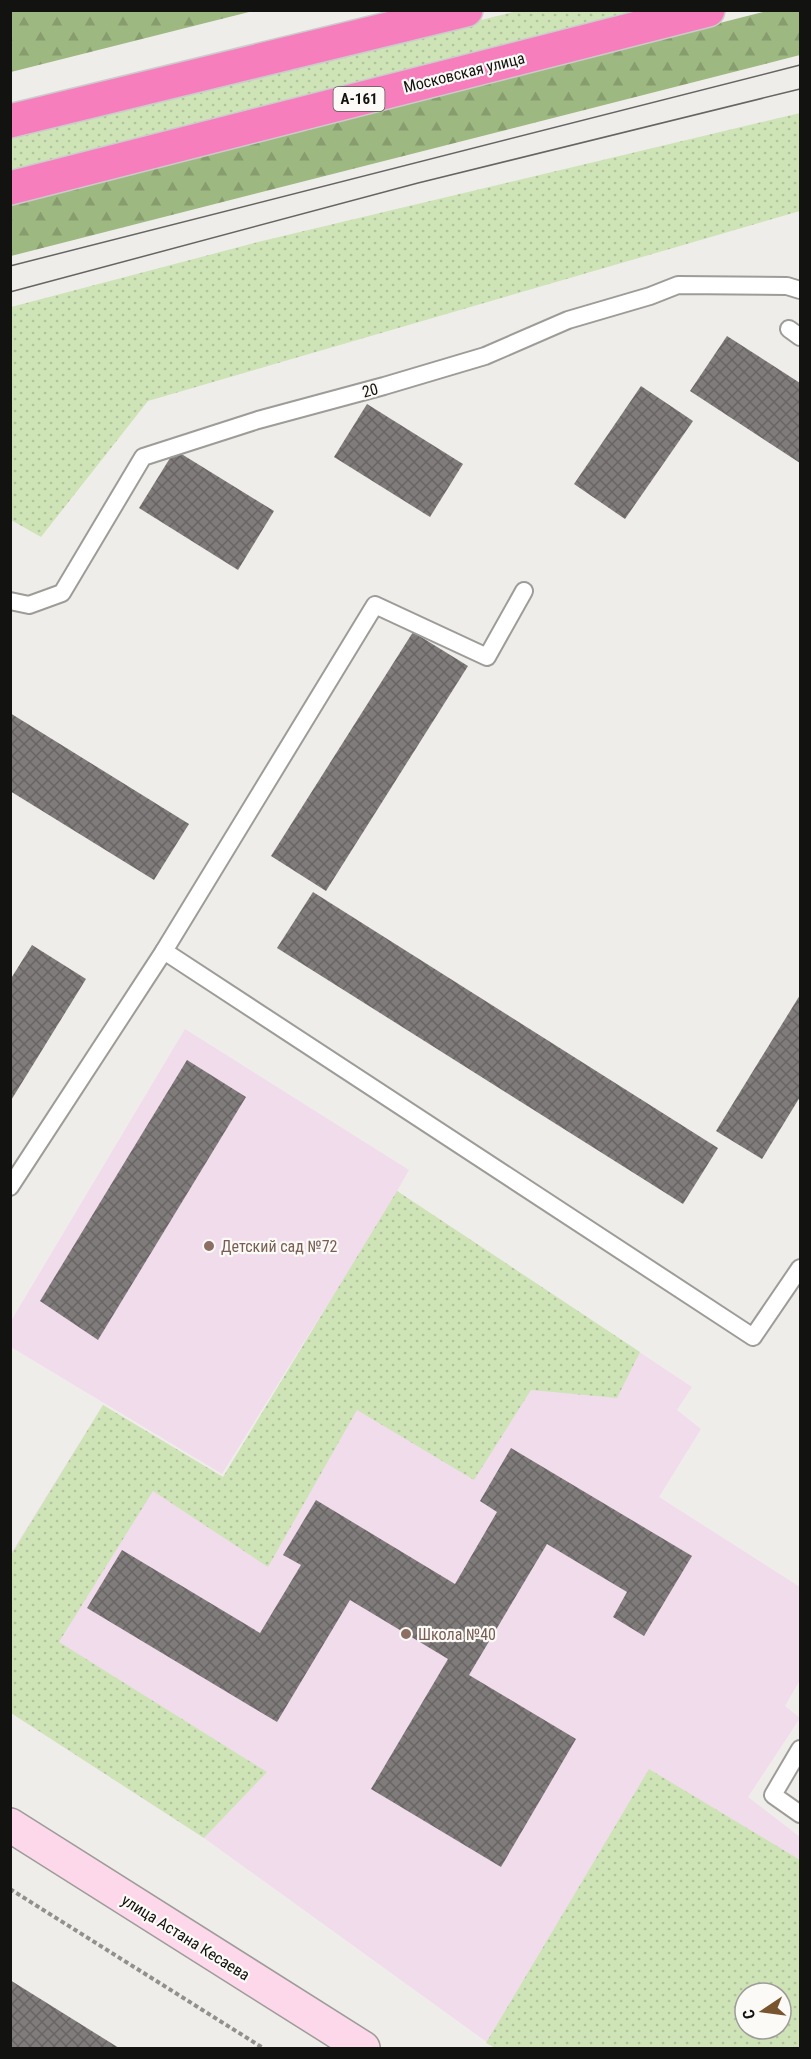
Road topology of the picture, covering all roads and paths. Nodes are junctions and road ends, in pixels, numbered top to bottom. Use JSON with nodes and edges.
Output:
{"nodes":[{"id":1,"x":466,"y":10,"type":"edge"},
{"id":2,"x":708,"y":10,"type":"edge"},
{"id":3,"x":10,"y":121,"type":"edge"},
{"id":4,"x":10,"y":188,"type":"edge"},
{"id":5,"x":801,"y":290,"type":"edge"},
{"id":6,"x":524,"y":591,"type":"dead end"},
{"id":7,"x":10,"y":601,"type":"edge"},
{"id":8,"x":164,"y":951,"type":"junction"},
{"id":9,"x":10,"y":1187,"type":"edge"},
{"id":10,"x":801,"y":1268,"type":"edge"},
{"id":11,"x":801,"y":1749,"type":"edge"},
{"id":12,"x":801,"y":1814,"type":"edge"},
{"id":13,"x":10,"y":1825,"type":"edge"},
{"id":14,"x":10,"y":1889,"type":"edge"},
{"id":15,"x":263,"y":2049,"type":"edge"},
{"id":16,"x":363,"y":2049,"type":"edge"}],
"edges":[{"from":1,"to":3,"type":"highway"},
{"from":2,"to":4,"type":"highway","name":"Московская улица","number":"А-161"},
{"from":5,"to":7,"type":"lane","name":"20"},
{"from":6,"to":8,"type":"lane"},
{"from":8,"to":9,"type":"lane"},
{"from":8,"to":10,"type":"lane"},
{"from":11,"to":12,"type":"lane"},
{"from":13,"to":16,"type":"street","name":"улица Астана Кесаева"},
{"from":14,"to":15,"type":"path"}]}
